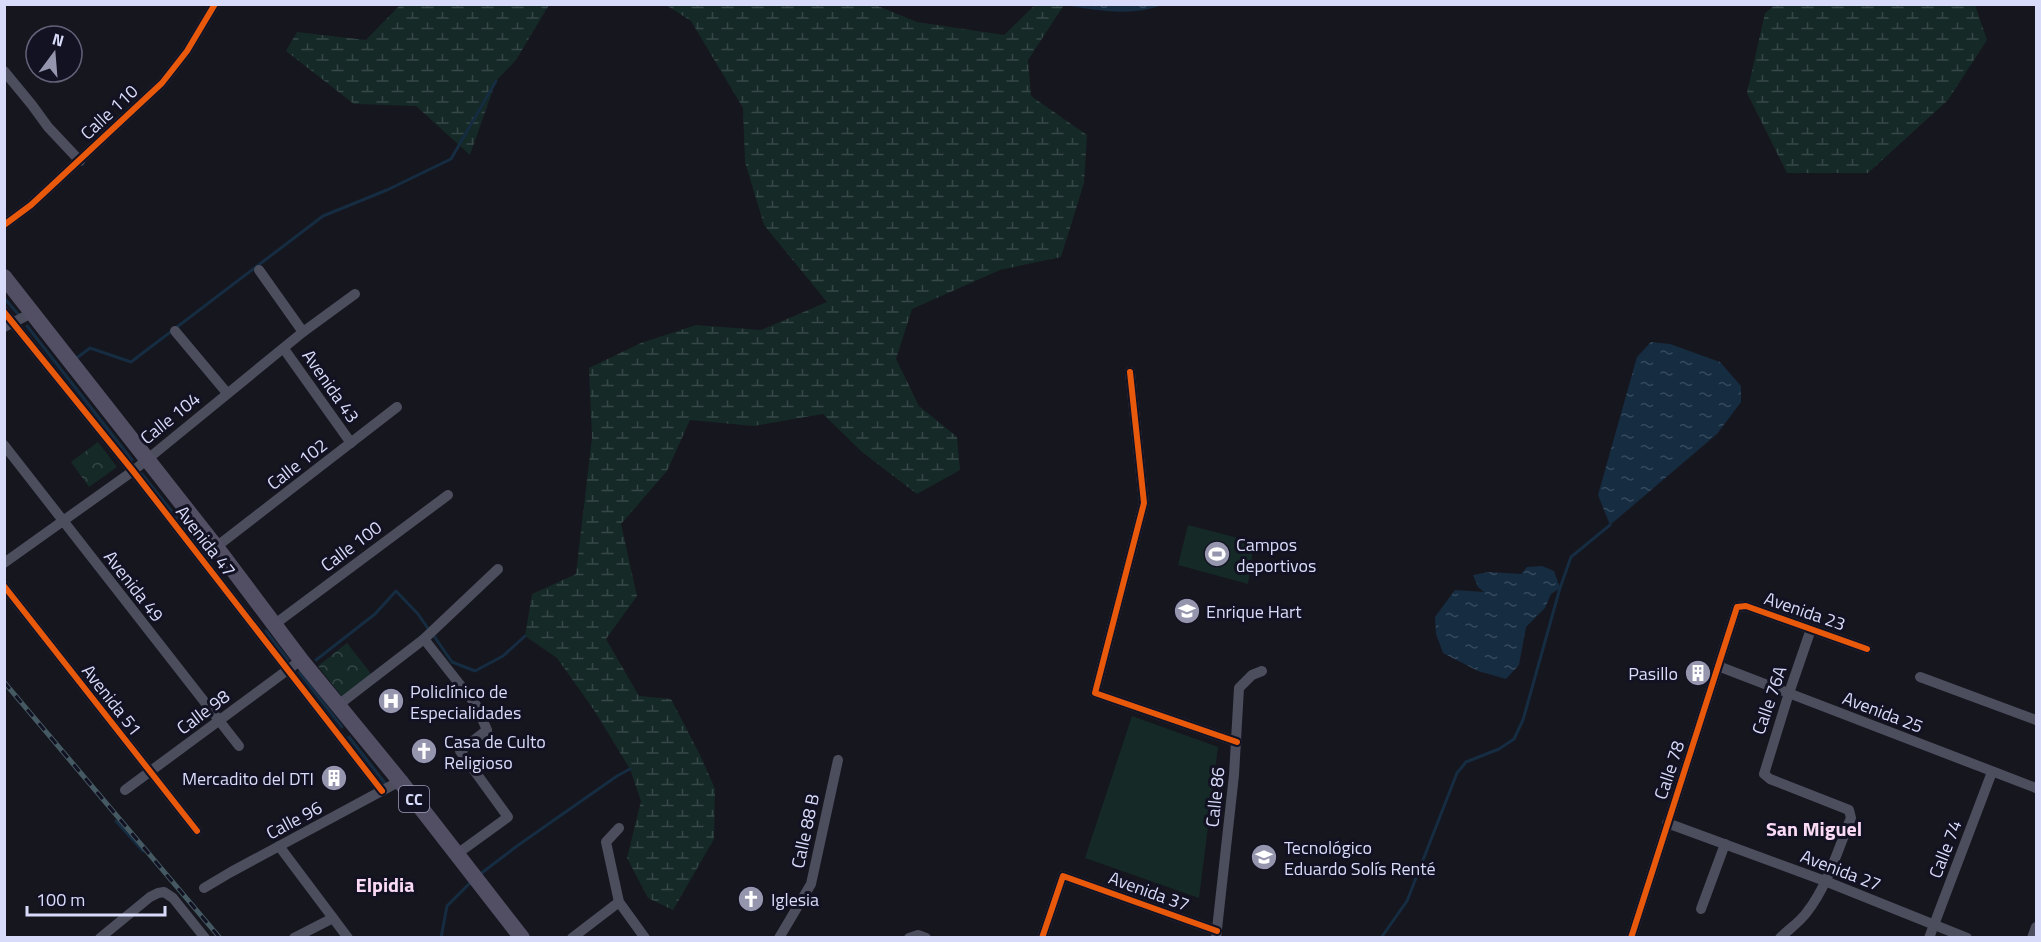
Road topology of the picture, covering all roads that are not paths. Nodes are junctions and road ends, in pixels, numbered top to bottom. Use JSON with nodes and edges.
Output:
{"nodes":[{"id":1,"x":215,"y":4,"type":"edge"},
{"id":2,"x":4,"y":71,"type":"edge"},
{"id":3,"x":80,"y":161,"type":"junction"},
{"id":4,"x":4,"y":225,"type":"edge"},
{"id":5,"x":259,"y":270,"type":"dead end"},
{"id":6,"x":4,"y":277,"type":"edge"},
{"id":7,"x":354,"y":294,"type":"dead end"},
{"id":8,"x":4,"y":312,"type":"edge"},
{"id":9,"x":32,"y":313,"type":"junction"},
{"id":10,"x":9,"y":325,"type":"edge"},
{"id":11,"x":175,"y":331,"type":"dead end"},
{"id":12,"x":303,"y":332,"type":"junction"},
{"id":13,"x":284,"y":348,"type":"junction"},
{"id":14,"x":1130,"y":372,"type":"dead end"},
{"id":15,"x":226,"y":393,"type":"junction"},
{"id":16,"x":397,"y":407,"type":"dead end"},
{"id":17,"x":351,"y":443,"type":"junction"},
{"id":18,"x":4,"y":445,"type":"edge"},
{"id":19,"x":146,"y":459,"type":"junction"},
{"id":20,"x":133,"y":471,"type":"junction"},
{"id":21,"x":448,"y":495,"type":"dead end"},
{"id":22,"x":62,"y":522,"type":"junction"},
{"id":23,"x":216,"y":547,"type":"junction"},
{"id":24,"x":4,"y":563,"type":"edge"},
{"id":25,"x":498,"y":569,"type":"dead end"},
{"id":26,"x":244,"y":585,"type":"junction"},
{"id":27,"x":4,"y":586,"type":"edge"},
{"id":28,"x":230,"y":596,"type":"junction"},
{"id":29,"x":1735,"y":611,"type":"joint"},
{"id":30,"x":275,"y":624,"type":"junction"},
{"id":31,"x":1811,"y":629,"type":"junction"},
{"id":32,"x":424,"y":639,"type":"junction"},
{"id":33,"x":1867,"y":649,"type":"dead end"},
{"id":34,"x":294,"y":665,"type":"junction"},
{"id":35,"x":1718,"y":666,"type":"junction"},
{"id":36,"x":1262,"y":671,"type":"dead end"},
{"id":37,"x":1920,"y":677,"type":"dead end"},
{"id":38,"x":1789,"y":693,"type":"junction"},
{"id":39,"x":337,"y":706,"type":"junction"},
{"id":40,"x":219,"y":720,"type":"junction"},
{"id":41,"x":2037,"y":720,"type":"edge"},
{"id":42,"x":1237,"y":742,"type":"junction"},
{"id":43,"x":239,"y":747,"type":"dead end"},
{"id":44,"x":838,"y":760,"type":"dead end"},
{"id":45,"x":150,"y":772,"type":"junction"},
{"id":46,"x":1992,"y":772,"type":"junction"},
{"id":47,"x":400,"y":781,"type":"junction"},
{"id":48,"x":2037,"y":788,"type":"edge"},
{"id":49,"x":125,"y":790,"type":"dead end"},
{"id":50,"x":382,"y":791,"type":"junction"},
{"id":51,"x":1667,"y":823,"type":"junction"},
{"id":52,"x":619,"y":828,"type":"dead end"},
{"id":53,"x":197,"y":831,"type":"dead end"},
{"id":54,"x":1725,"y":844,"type":"junction"},
{"id":55,"x":279,"y":846,"type":"junction"},
{"id":56,"x":457,"y":854,"type":"junction"},
{"id":57,"x":1825,"y":881,"type":"junction"},
{"id":58,"x":204,"y":888,"type":"dead end"},
{"id":59,"x":619,"y":902,"type":"junction"},
{"id":60,"x":1701,"y":909,"type":"dead end"},
{"id":61,"x":333,"y":918,"type":"junction"},
{"id":62,"x":1934,"y":924,"type":"junction"},
{"id":63,"x":2037,"y":927,"type":"edge"},
{"id":64,"x":1216,"y":934,"type":"edge"},
{"id":65,"x":100,"y":938,"type":"edge"},
{"id":66,"x":205,"y":938,"type":"edge"},
{"id":67,"x":294,"y":938,"type":"edge"},
{"id":68,"x":348,"y":938,"type":"edge"},
{"id":69,"x":522,"y":938,"type":"edge"},
{"id":70,"x":572,"y":938,"type":"edge"},
{"id":71,"x":645,"y":938,"type":"edge"},
{"id":72,"x":779,"y":938,"type":"edge"},
{"id":73,"x":909,"y":938,"type":"edge"},
{"id":74,"x":926,"y":938,"type":"edge"},
{"id":75,"x":1042,"y":938,"type":"edge"},
{"id":76,"x":1631,"y":938,"type":"edge"},
{"id":77,"x":1780,"y":938,"type":"edge"},
{"id":78,"x":1929,"y":938,"type":"edge"},
{"id":79,"x":1967,"y":938,"type":"edge"},
{"id":80,"x":2032,"y":938,"type":"edge"}],
"edges":[{"from":1,"to":3,"type":"street","name":"Calle 110"},
{"from":2,"to":3,"type":"street"},
{"from":3,"to":4,"type":"street","name":"Calle 110"},
{"from":5,"to":12,"type":"street","name":"Avenida 43"},
{"from":6,"to":9,"type":"main road","name":"Avenida 47","number":"CC"},
{"from":7,"to":12,"type":"street","name":"Calle 104"},
{"from":8,"to":10,"type":"street","name":"Avenida 47"},
{"from":9,"to":10,"type":"street"},
{"from":9,"to":19,"type":"main road","name":"Avenida 47","number":"CC"},
{"from":10,"to":20,"type":"street","name":"Avenida 47"},
{"from":11,"to":15,"type":"street"},
{"from":12,"to":13,"type":"street","name":"Calle 104"},
{"from":13,"to":15,"type":"street","name":"Calle 104"},
{"from":13,"to":17,"type":"street","name":"Avenida 43"},
{"from":14,"to":42,"type":"street"},
{"from":15,"to":19,"type":"street","name":"Calle 104"},
{"from":16,"to":17,"type":"street","name":"Calle 102"},
{"from":17,"to":23,"type":"street","name":"Calle 102"},
{"from":18,"to":22,"type":"street","name":"Avenida 49"},
{"from":19,"to":20,"type":"street","name":"Calle 104"},
{"from":19,"to":23,"type":"main road","name":"Avenida 47","number":"CC"},
{"from":20,"to":22,"type":"street","name":"Calle 104"},
{"from":20,"to":28,"type":"street","name":"Avenida 47"},
{"from":21,"to":30,"type":"street","name":"Calle 100"},
{"from":22,"to":24,"type":"street","name":"Calle 104"},
{"from":22,"to":40,"type":"street","name":"Avenida 49"},
{"from":23,"to":26,"type":"main road","name":"Avenida 47","number":"CC"},
{"from":25,"to":32,"type":"street"},
{"from":26,"to":28,"type":"street"},
{"from":26,"to":30,"type":"main road","name":"Avenida 47","number":"CC"},
{"from":27,"to":45,"type":"street","name":"Avenida 51"},
{"from":28,"to":34,"type":"street","name":"Avenida 47"},
{"from":29,"to":31,"type":"street","name":"Avenida 23"},
{"from":29,"to":35,"type":"street","name":"Calle 78"},
{"from":30,"to":34,"type":"main road","name":"Avenida 47","number":"CC"},
{"from":31,"to":33,"type":"street","name":"Avenida 23"},
{"from":31,"to":38,"type":"street","name":"Calle 76A"},
{"from":32,"to":39,"type":"street"},
{"from":32,"to":56,"type":"street"},
{"from":34,"to":39,"type":"main road","name":"Avenida 47","number":"CC"},
{"from":34,"to":40,"type":"street","name":"Calle 98"},
{"from":34,"to":50,"type":"street","name":"Avenida 47"},
{"from":35,"to":38,"type":"street","name":"Avenida 25"},
{"from":35,"to":51,"type":"street","name":"Calle 78"},
{"from":36,"to":42,"type":"street","name":"Calle 86"},
{"from":37,"to":41,"type":"street"},
{"from":38,"to":46,"type":"street","name":"Avenida 25"},
{"from":38,"to":57,"type":"street","name":"Calle 76A"},
{"from":39,"to":47,"type":"main road","name":"Avenida 47","number":"CC"},
{"from":40,"to":43,"type":"street","name":"Avenida 49"},
{"from":40,"to":45,"type":"street","name":"Calle 98"},
{"from":42,"to":64,"type":"street","name":"Calle 86"},
{"from":44,"to":72,"type":"street","name":"Calle 88 B"},
{"from":45,"to":49,"type":"street","name":"Calle 98"},
{"from":45,"to":53,"type":"street","name":"Avenida 51"},
{"from":46,"to":48,"type":"street","name":"Avenida 25"},
{"from":46,"to":62,"type":"street","name":"Calle 74"},
{"from":47,"to":50,"type":"street","name":"Calle 96"},
{"from":47,"to":56,"type":"main road","name":"Avenida 47","number":"CC"},
{"from":50,"to":55,"type":"street","name":"Calle 96"},
{"from":51,"to":54,"type":"street","name":"Avenida 27"},
{"from":51,"to":76,"type":"street","name":"Calle 78"},
{"from":52,"to":59,"type":"street"},
{"from":54,"to":57,"type":"street","name":"Avenida 27"},
{"from":54,"to":60,"type":"street"},
{"from":55,"to":58,"type":"street","name":"Calle 96"},
{"from":55,"to":61,"type":"street"},
{"from":56,"to":69,"type":"main road","name":"Avenida 47","number":"CC"},
{"from":57,"to":62,"type":"street","name":"Avenida 27"},
{"from":57,"to":77,"type":"street"},
{"from":59,"to":70,"type":"street"},
{"from":59,"to":71,"type":"street"},
{"from":61,"to":67,"type":"street"},
{"from":61,"to":68,"type":"street"},
{"from":62,"to":78,"type":"street","name":"Calle 74"},
{"from":62,"to":79,"type":"street","name":"Avenida 27"},
{"from":63,"to":80,"type":"street"},
{"from":64,"to":75,"type":"street","name":"Avenida 37"},
{"from":65,"to":66,"type":"street"},
{"from":73,"to":74,"type":"street"}]}
